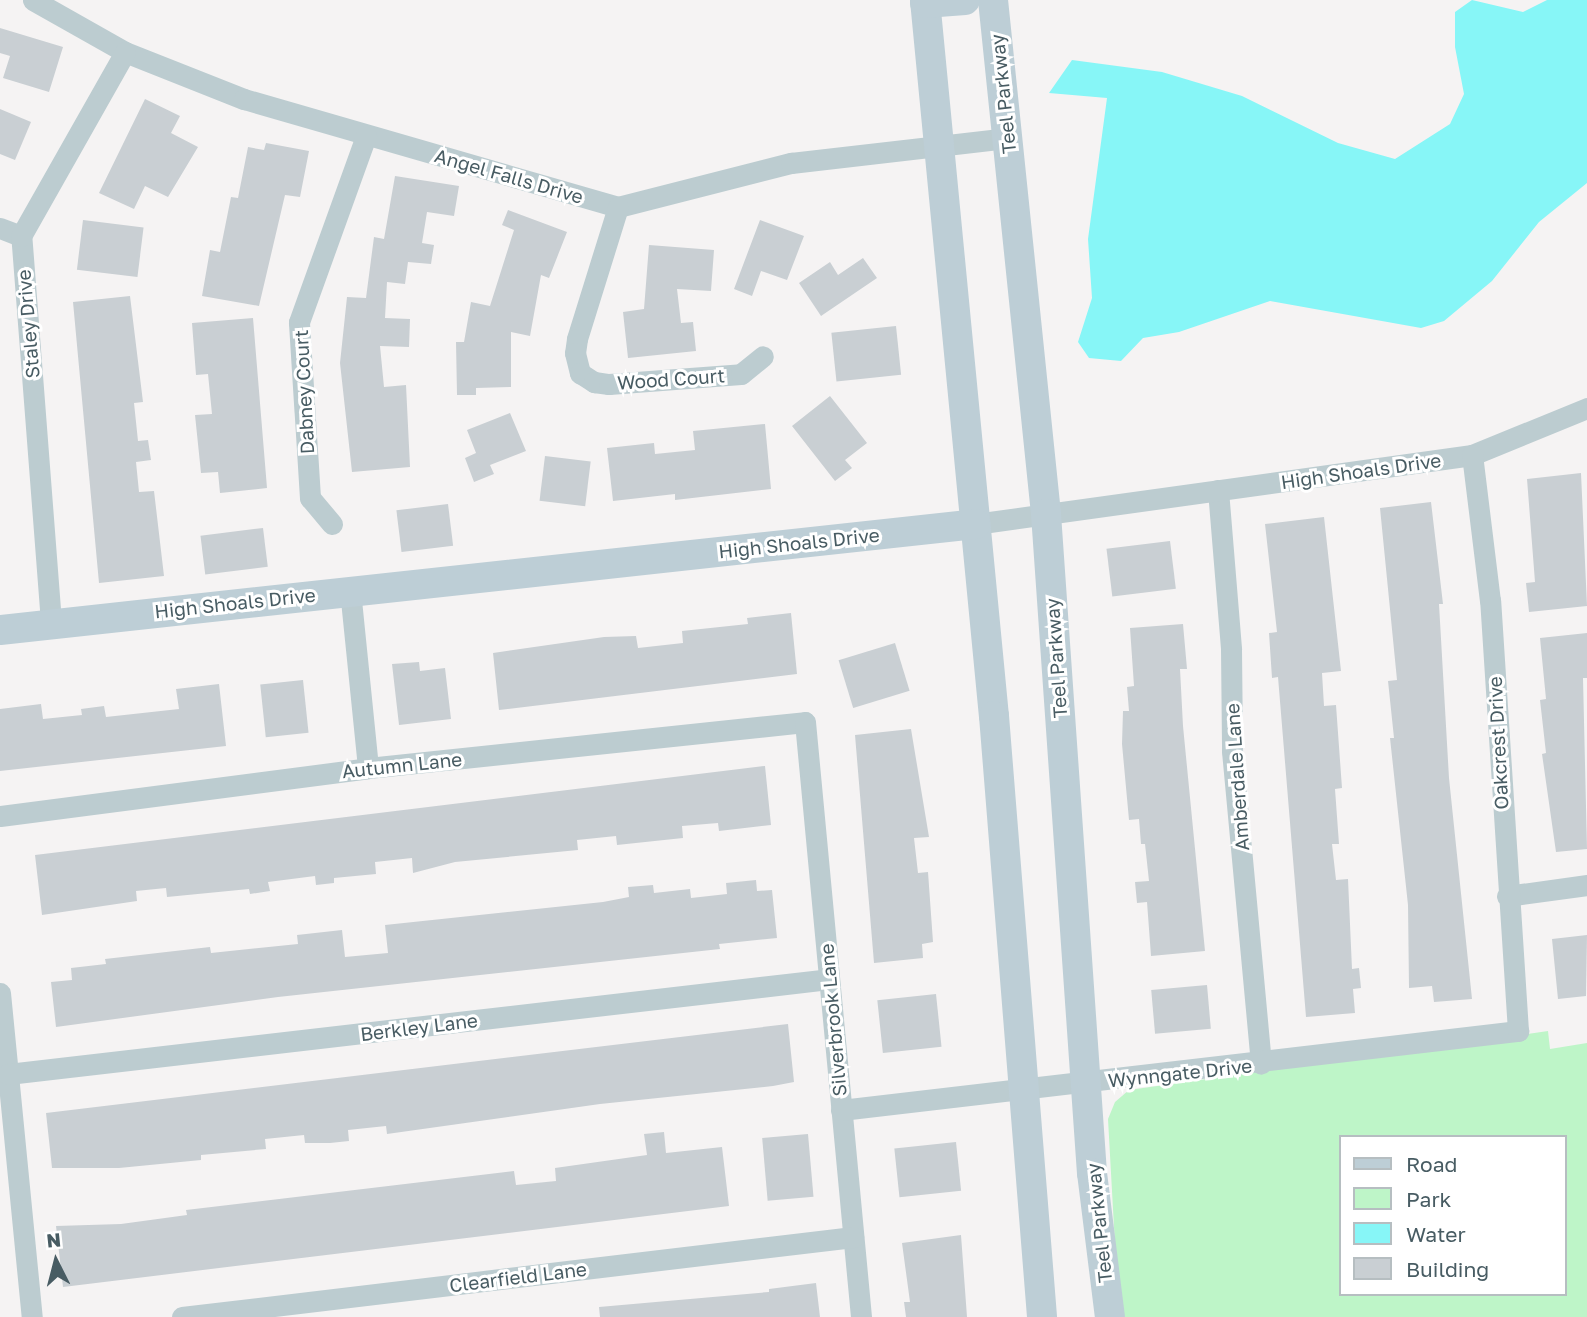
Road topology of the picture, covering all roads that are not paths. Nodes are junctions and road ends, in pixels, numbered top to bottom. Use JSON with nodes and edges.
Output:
{"nodes":[{"id":1,"x":33,"y":0,"type":"edge"},
{"id":2,"x":965,"y":0,"type":"edge"},
{"id":3,"x":993,"y":0,"type":"edge"},
{"id":4,"x":925,"y":2,"type":"edge"},
{"id":5,"x":125,"y":52,"type":"junction"},
{"id":6,"x":366,"y":136,"type":"junction"},
{"id":7,"x":1007,"y":138,"type":"junction"},
{"id":8,"x":939,"y":147,"type":"junction"},
{"id":9,"x":618,"y":207,"type":"junction"},
{"id":10,"x":0,"y":228,"type":"edge"},
{"id":11,"x":21,"y":236,"type":"junction"},
{"id":12,"x":764,"y":356,"type":"dead end"},
{"id":13,"x":1587,"y":408,"type":"edge"},
{"id":14,"x":1472,"y":455,"type":"junction"},
{"id":15,"x":1218,"y":490,"type":"junction"},
{"id":16,"x":1046,"y":514,"type":"junction"},
{"id":17,"x":332,"y":524,"type":"dead end"},
{"id":18,"x":975,"y":524,"type":"junction"},
{"id":19,"x":350,"y":590,"type":"junction"},
{"id":20,"x":51,"y":622,"type":"junction"},
{"id":21,"x":0,"y":630,"type":"edge"},
{"id":22,"x":805,"y":722,"type":"joint"},
{"id":23,"x":368,"y":768,"type":"junction"},
{"id":24,"x":0,"y":816,"type":"edge"},
{"id":25,"x":1587,"y":885,"type":"edge"},
{"id":26,"x":1507,"y":896,"type":"junction"},
{"id":27,"x":829,"y":979,"type":"junction"},
{"id":28,"x":0,"y":993,"type":"edge"},
{"id":29,"x":1518,"y":1031,"type":"joint"},
{"id":30,"x":1261,"y":1063,"type":"junction"},
{"id":31,"x":8,"y":1074,"type":"junction"},
{"id":32,"x":1086,"y":1083,"type":"junction"},
{"id":33,"x":1024,"y":1091,"type":"junction"},
{"id":34,"x":841,"y":1110,"type":"junction"},
{"id":35,"x":853,"y":1237,"type":"junction"},
{"id":36,"x":32,"y":1317,"type":"edge"},
{"id":37,"x":182,"y":1317,"type":"edge"},
{"id":38,"x":861,"y":1317,"type":"edge"},
{"id":39,"x":1041,"y":1317,"type":"edge"},
{"id":40,"x":1110,"y":1317,"type":"edge"}],
"edges":[{"from":1,"to":5,"type":"street","name":"Angel Falls Drive"},
{"from":2,"to":4,"type":"main road"},
{"from":3,"to":7,"type":"main road","name":"Teel Parkway"},
{"from":4,"to":8,"type":"main road"},
{"from":5,"to":6,"type":"street","name":"Angel Falls Drive"},
{"from":5,"to":11,"type":"street"},
{"from":6,"to":9,"type":"street","name":"Angel Falls Drive"},
{"from":6,"to":17,"type":"street","name":"Dabney Court"},
{"from":7,"to":8,"type":"street"},
{"from":7,"to":16,"type":"main road","name":"Teel Parkway"},
{"from":8,"to":9,"type":"street"},
{"from":8,"to":18,"type":"main road"},
{"from":9,"to":12,"type":"street","name":"Wood Court"},
{"from":10,"to":11,"type":"street"},
{"from":11,"to":20,"type":"street","name":"Staley Drive"},
{"from":13,"to":14,"type":"street","name":"High Shoals Drive"},
{"from":14,"to":15,"type":"street","name":"High Shoals Drive"},
{"from":14,"to":26,"type":"street","name":"Oakcrest Drive"},
{"from":15,"to":16,"type":"street","name":"High Shoals Drive"},
{"from":15,"to":30,"type":"street","name":"Amberdale Lane"},
{"from":16,"to":18,"type":"street","name":"High Shoals Drive"},
{"from":16,"to":32,"type":"main road","name":"Teel Parkway"},
{"from":18,"to":19,"type":"main road","name":"High Shoals Drive"},
{"from":18,"to":33,"type":"main road"},
{"from":19,"to":20,"type":"main road","name":"High Shoals Drive"},
{"from":19,"to":23,"type":"street"},
{"from":20,"to":21,"type":"main road","name":"High Shoals Drive"},
{"from":22,"to":23,"type":"street","name":"Autumn Lane"},
{"from":22,"to":27,"type":"street","name":"Silverbrook Lane"},
{"from":23,"to":24,"type":"street","name":"Autumn Lane"},
{"from":25,"to":26,"type":"street"},
{"from":26,"to":29,"type":"street","name":"Oakcrest Drive"},
{"from":27,"to":31,"type":"street","name":"Berkley Lane"},
{"from":27,"to":34,"type":"street","name":"Silverbrook Lane"},
{"from":28,"to":31,"type":"street"},
{"from":29,"to":30,"type":"street","name":"Wynngate Drive"},
{"from":30,"to":32,"type":"street","name":"Wynngate Drive"},
{"from":31,"to":36,"type":"street"},
{"from":32,"to":33,"type":"street","name":"Wynngate Drive"},
{"from":32,"to":40,"type":"main road","name":"Teel Parkway"},
{"from":33,"to":34,"type":"street","name":"Wynngate Drive"},
{"from":33,"to":39,"type":"main road"},
{"from":34,"to":35,"type":"street","name":"Silverbrook Lane"},
{"from":35,"to":37,"type":"street","name":"Clearfield Lane"},
{"from":35,"to":38,"type":"street","name":"Silverbrook Lane"}]}
